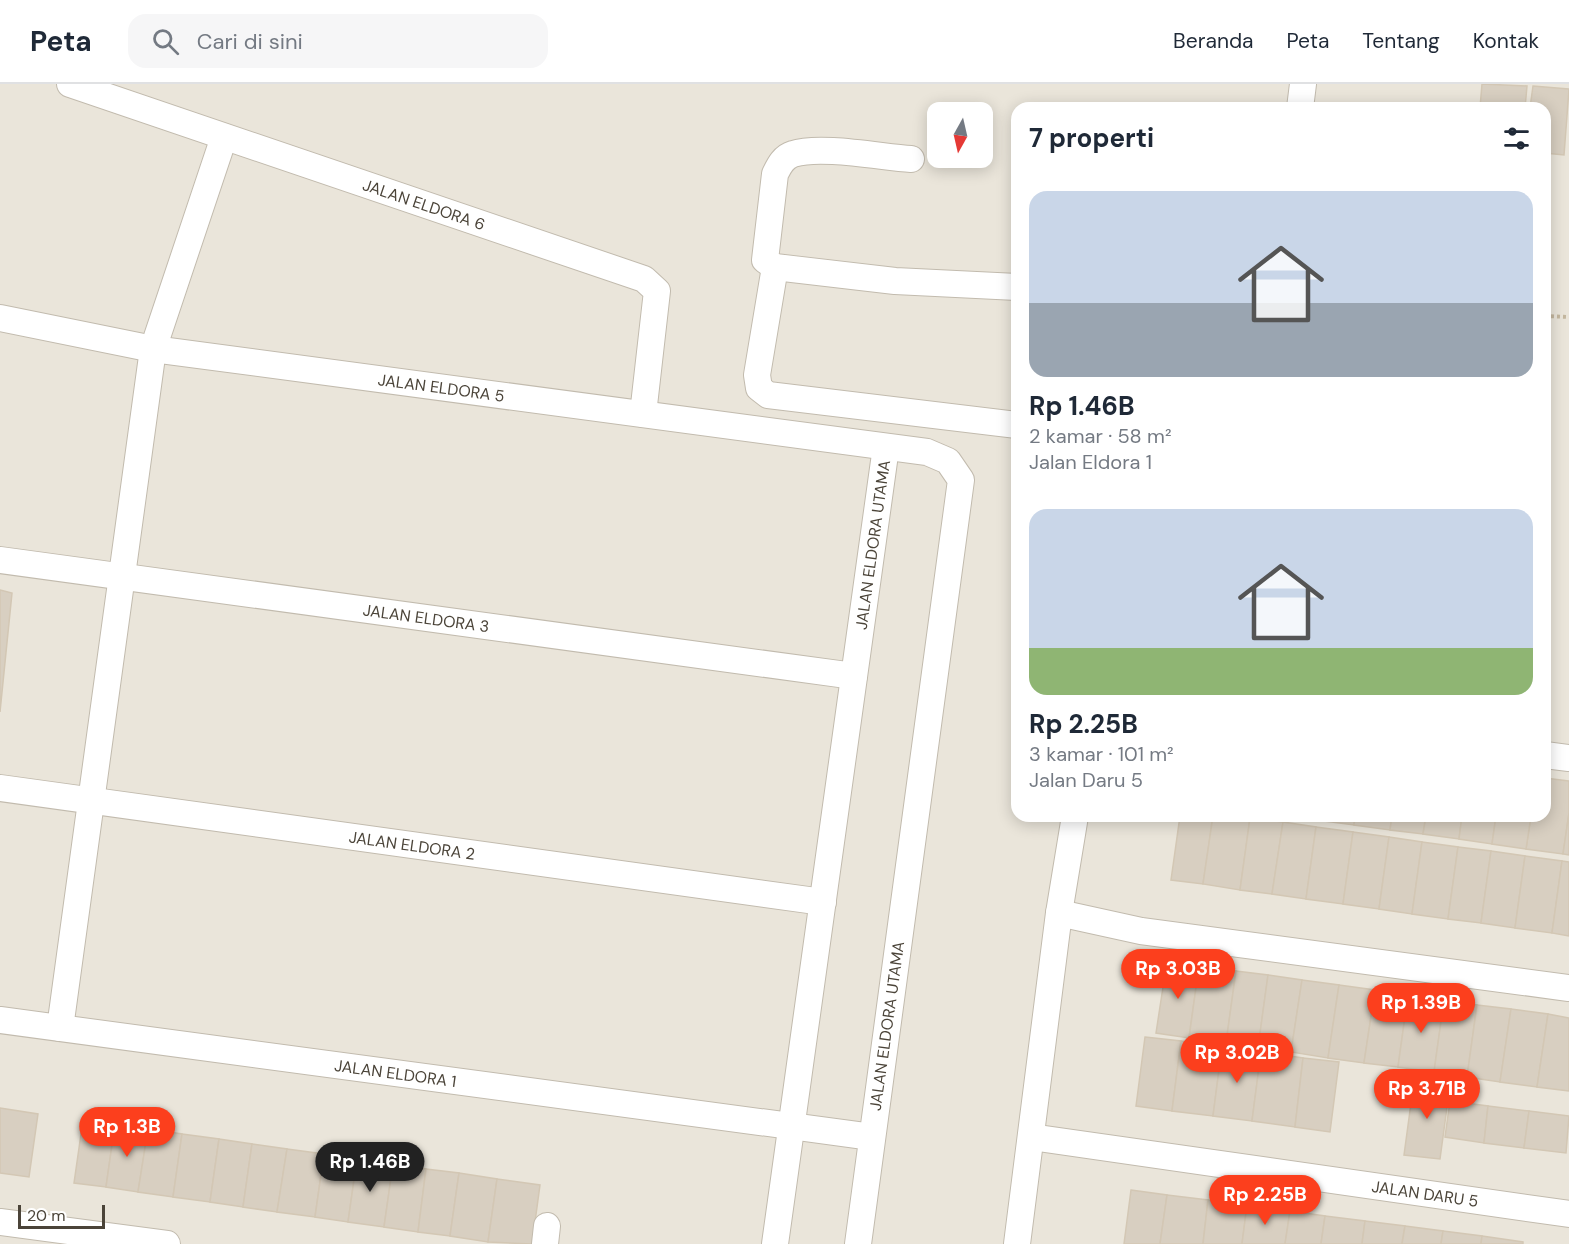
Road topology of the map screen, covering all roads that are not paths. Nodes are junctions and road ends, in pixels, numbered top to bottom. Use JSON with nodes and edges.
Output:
{"nodes":[{"id":1,"x":70,"y":84,"type":"edge"},
{"id":2,"x":1303,"y":84,"type":"edge"},
{"id":3,"x":1301,"y":102,"type":"edge"},
{"id":4,"x":224,"y":137,"type":"junction"},
{"id":5,"x":911,"y":159,"type":"dead end"},
{"id":6,"x":775,"y":267,"type":"junction"},
{"id":7,"x":1011,"y":288,"type":"edge"},
{"id":8,"x":0,"y":318,"type":"edge"},
{"id":9,"x":153,"y":349,"type":"junction"},
{"id":10,"x":643,"y":414,"type":"junction"},
{"id":11,"x":1011,"y":424,"type":"edge"},
{"id":12,"x":886,"y":447,"type":"junction"},
{"id":13,"x":0,"y":560,"type":"edge"},
{"id":14,"x":122,"y":577,"type":"junction"},
{"id":15,"x":854,"y":676,"type":"junction"},
{"id":16,"x":1551,"y":756,"type":"edge"},
{"id":17,"x":1569,"y":758,"type":"edge"},
{"id":18,"x":0,"y":788,"type":"edge"},
{"id":19,"x":92,"y":801,"type":"junction"},
{"id":20,"x":1074,"y":822,"type":"edge"},
{"id":21,"x":823,"y":902,"type":"junction"},
{"id":22,"x":1059,"y":914,"type":"junction"},
{"id":23,"x":1569,"y":988,"type":"edge"},
{"id":24,"x":0,"y":1020,"type":"edge"},
{"id":25,"x":60,"y":1028,"type":"junction"},
{"id":26,"x":791,"y":1127,"type":"junction"},
{"id":27,"x":872,"y":1137,"type":"junction"},
{"id":28,"x":1031,"y":1137,"type":"junction"},
{"id":29,"x":1569,"y":1214,"type":"edge"},
{"id":30,"x":0,"y":1222,"type":"edge"},
{"id":31,"x":29,"y":1235,"type":"edge"},
{"id":32,"x":167,"y":1244,"type":"edge"},
{"id":33,"x":775,"y":1244,"type":"edge"},
{"id":34,"x":858,"y":1244,"type":"edge"},
{"id":35,"x":1017,"y":1244,"type":"edge"}],
"edges":[{"from":1,"to":4,"type":"street","name":"JALAN ELDORA 6"},
{"from":2,"to":3,"type":"street"},
{"from":4,"to":9,"type":"street"},
{"from":4,"to":10,"type":"street","name":"JALAN ELDORA 6"},
{"from":5,"to":6,"type":"street"},
{"from":6,"to":7,"type":"street"},
{"from":6,"to":11,"type":"street"},
{"from":8,"to":9,"type":"street","name":"JALAN ELDORA 5"},
{"from":9,"to":10,"type":"street","name":"JALAN ELDORA 5"},
{"from":9,"to":14,"type":"street"},
{"from":10,"to":12,"type":"street","name":"JALAN ELDORA 5"},
{"from":12,"to":15,"type":"street","name":"JALAN ELDORA UTAMA"},
{"from":12,"to":27,"type":"street","name":"JALAN ELDORA UTAMA"},
{"from":13,"to":14,"type":"street","name":"JALAN ELDORA 3"},
{"from":14,"to":15,"type":"street","name":"JALAN ELDORA 3"},
{"from":14,"to":19,"type":"street"},
{"from":15,"to":21,"type":"street","name":"JALAN ELDORA UTAMA"},
{"from":16,"to":17,"type":"street"},
{"from":18,"to":19,"type":"street","name":"JALAN ELDORA 2"},
{"from":19,"to":21,"type":"street","name":"JALAN ELDORA 2"},
{"from":19,"to":25,"type":"street"},
{"from":20,"to":22,"type":"street"},
{"from":21,"to":26,"type":"street","name":"JALAN ELDORA UTAMA"},
{"from":22,"to":23,"type":"street"},
{"from":22,"to":28,"type":"street"},
{"from":24,"to":25,"type":"street","name":"JALAN ELDORA 1"},
{"from":25,"to":26,"type":"street","name":"JALAN ELDORA 1"},
{"from":26,"to":27,"type":"street","name":"JALAN ELDORA 1"},
{"from":26,"to":33,"type":"street","name":"JALAN ELDORA UTAMA"},
{"from":27,"to":34,"type":"street","name":"JALAN ELDORA UTAMA"},
{"from":28,"to":29,"type":"street","name":"JALAN DARU 5"},
{"from":28,"to":35,"type":"street"},
{"from":30,"to":31,"type":"street"},
{"from":31,"to":32,"type":"street"}]}
